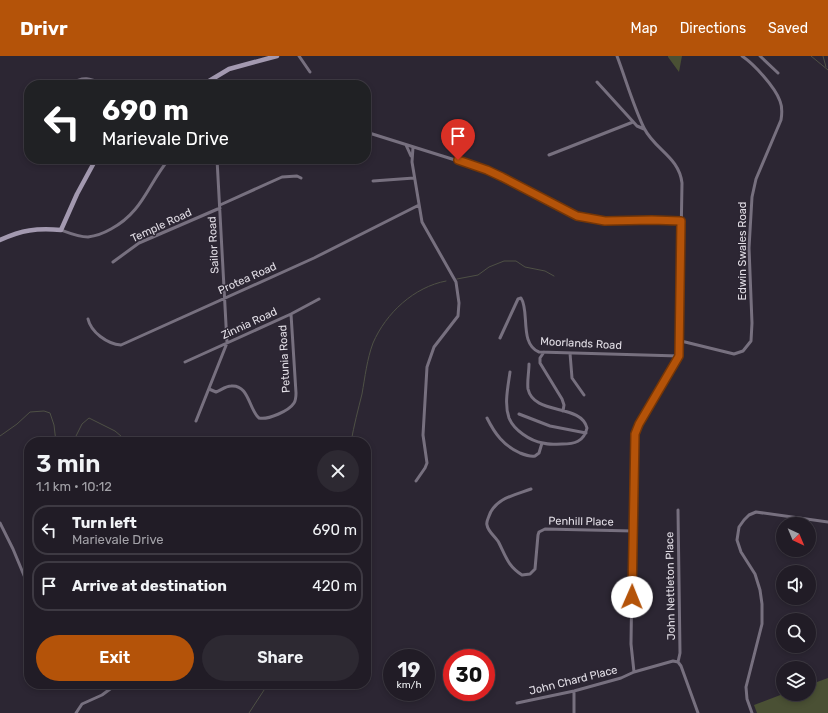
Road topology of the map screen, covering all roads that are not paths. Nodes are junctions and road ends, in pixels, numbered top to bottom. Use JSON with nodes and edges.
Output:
{"nodes":[{"id":1,"x":277,"y":56,"type":"edge"},
{"id":2,"x":299,"y":56,"type":"edge"},
{"id":3,"x":616,"y":56,"type":"edge"},
{"id":4,"x":742,"y":56,"type":"edge"},
{"id":5,"x":760,"y":56,"type":"edge"},
{"id":6,"x":310,"y":72,"type":"dead end"},
{"id":7,"x":778,"y":72,"type":"dead end"},
{"id":8,"x":77,"y":80,"type":"edge"},
{"id":9,"x":91,"y":80,"type":"edge"},
{"id":10,"x":211,"y":80,"type":"edge"},
{"id":11,"x":597,"y":82,"type":"dead end"},
{"id":12,"x":633,"y":122,"type":"junction"},
{"id":13,"x":644,"y":129,"type":"junction"},
{"id":14,"x":371,"y":134,"type":"edge"},
{"id":15,"x":405,"y":145,"type":"junction"},
{"id":16,"x":413,"y":147,"type":"junction"},
{"id":17,"x":549,"y":155,"type":"dead end"},
{"id":18,"x":411,"y":156,"type":"junction"},
{"id":19,"x":93,"y":164,"type":"edge"},
{"id":20,"x":166,"y":164,"type":"edge"},
{"id":21,"x":218,"y":164,"type":"edge"},
{"id":22,"x":301,"y":178,"type":"dead end"},
{"id":23,"x":414,"y":178,"type":"junction"},
{"id":24,"x":373,"y":181,"type":"dead end"},
{"id":25,"x":220,"y":206,"type":"junction"},
{"id":26,"x":419,"y":206,"type":"junction"},
{"id":27,"x":681,"y":221,"type":"junction"},
{"id":28,"x":60,"y":230,"type":"junction"},
{"id":29,"x":1,"y":239,"type":"edge"},
{"id":30,"x":113,"y":262,"type":"dead end"},
{"id":31,"x":224,"y":298,"type":"junction"},
{"id":32,"x":319,"y":299,"type":"dead end"},
{"id":33,"x":291,"y":314,"type":"junction"},
{"id":34,"x":88,"y":319,"type":"dead end"},
{"id":35,"x":500,"y":338,"type":"dead end"},
{"id":36,"x":681,"y":341,"type":"junction"},
{"id":37,"x":227,"y":343,"type":"junction"},
{"id":38,"x":544,"y":352,"type":"junction"},
{"id":39,"x":570,"y":353,"type":"junction"},
{"id":40,"x":679,"y":356,"type":"junction"},
{"id":41,"x":185,"y":362,"type":"dead end"},
{"id":42,"x":529,"y":364,"type":"dead end"},
{"id":43,"x":510,"y":372,"type":"dead end"},
{"id":44,"x":209,"y":389,"type":"junction"},
{"id":45,"x":584,"y":395,"type":"dead end"},
{"id":46,"x":563,"y":411,"type":"junction"},
{"id":47,"x":519,"y":414,"type":"dead end"},
{"id":48,"x":487,"y":418,"type":"dead end"},
{"id":49,"x":196,"y":421,"type":"dead end"},
{"id":50,"x":586,"y":433,"type":"junction"},
{"id":51,"x":542,"y":443,"type":"junction"},
{"id":52,"x":416,"y":481,"type":"dead end"},
{"id":53,"x":531,"y":489,"type":"dead end"},
{"id":54,"x":678,"y":510,"type":"dead end"},
{"id":55,"x":828,"y":522,"type":"edge"},
{"id":56,"x":0,"y":523,"type":"edge"},
{"id":57,"x":633,"y":531,"type":"junction"},
{"id":58,"x":24,"y":575,"type":"edge"},
{"id":59,"x":678,"y":662,"type":"junction"},
{"id":60,"x":634,"y":672,"type":"junction"},
{"id":61,"x":110,"y":689,"type":"edge"},
{"id":62,"x":574,"y":691,"type":"junction"},
{"id":63,"x":517,"y":703,"type":"dead end"},
{"id":64,"x":76,"y":713,"type":"edge"},
{"id":65,"x":574,"y":713,"type":"edge"},
{"id":66,"x":698,"y":713,"type":"edge"},
{"id":67,"x":752,"y":713,"type":"edge"}],
"edges":[{"from":1,"to":10,"type":"main road"},
{"from":2,"to":6,"type":"street"},
{"from":3,"to":13,"type":"street"},
{"from":4,"to":36,"type":"street","name":"Edwin Swales Road"},
{"from":5,"to":7,"type":"street"},
{"from":8,"to":9,"type":"street"},
{"from":11,"to":12,"type":"street"},
{"from":12,"to":13,"type":"street"},
{"from":12,"to":17,"type":"street"},
{"from":13,"to":27,"type":"street"},
{"from":14,"to":15,"type":"street"},
{"from":15,"to":16,"type":"street"},
{"from":15,"to":18,"type":"street"},
{"from":16,"to":18,"type":"street"},
{"from":16,"to":27,"type":"street"},
{"from":18,"to":23,"type":"street"},
{"from":19,"to":28,"type":"main road"},
{"from":20,"to":28,"type":"street"},
{"from":21,"to":25,"type":"street","name":"Sailor Road"},
{"from":22,"to":25,"type":"street","name":"Temple Road"},
{"from":23,"to":24,"type":"street"},
{"from":23,"to":26,"type":"street"},
{"from":25,"to":30,"type":"street","name":"Temple Road"},
{"from":25,"to":31,"type":"street","name":"Sailor Road"},
{"from":26,"to":31,"type":"street","name":"Protea Road"},
{"from":26,"to":52,"type":"street"},
{"from":27,"to":36,"type":"street"},
{"from":28,"to":29,"type":"main road"},
{"from":31,"to":34,"type":"street","name":"Protea Road"},
{"from":31,"to":37,"type":"street","name":"Sailor Road"},
{"from":32,"to":33,"type":"street","name":"Zinnia Road"},
{"from":33,"to":37,"type":"street","name":"Zinnia Road"},
{"from":33,"to":44,"type":"street","name":"Petunia Road"},
{"from":35,"to":38,"type":"street","name":"Moorlands Road"},
{"from":36,"to":40,"type":"street"},
{"from":37,"to":41,"type":"street","name":"Zinnia Road"},
{"from":37,"to":44,"type":"street","name":"Sailor Road"},
{"from":38,"to":39,"type":"street","name":"Moorlands Road"},
{"from":38,"to":46,"type":"street"},
{"from":39,"to":40,"type":"street","name":"Moorlands Road"},
{"from":39,"to":45,"type":"street"},
{"from":40,"to":57,"type":"street"},
{"from":42,"to":46,"type":"street"},
{"from":43,"to":51,"type":"street"},
{"from":44,"to":49,"type":"street","name":"Sailor Road"},
{"from":46,"to":50,"type":"street"},
{"from":47,"to":50,"type":"street"},
{"from":48,"to":51,"type":"street"},
{"from":50,"to":51,"type":"street"},
{"from":53,"to":57,"type":"street","name":"Penhill Place"},
{"from":54,"to":59,"type":"street","name":"John Nettleton Place"},
{"from":55,"to":67,"type":"street"},
{"from":56,"to":58,"type":"street"},
{"from":57,"to":60,"type":"street"},
{"from":59,"to":60,"type":"street","name":"John Chard Place"},
{"from":59,"to":66,"type":"street"},
{"from":60,"to":62,"type":"street","name":"John Chard Place"},
{"from":61,"to":64,"type":"street"},
{"from":62,"to":63,"type":"street","name":"John Chard Place"},
{"from":62,"to":65,"type":"street"}]}
